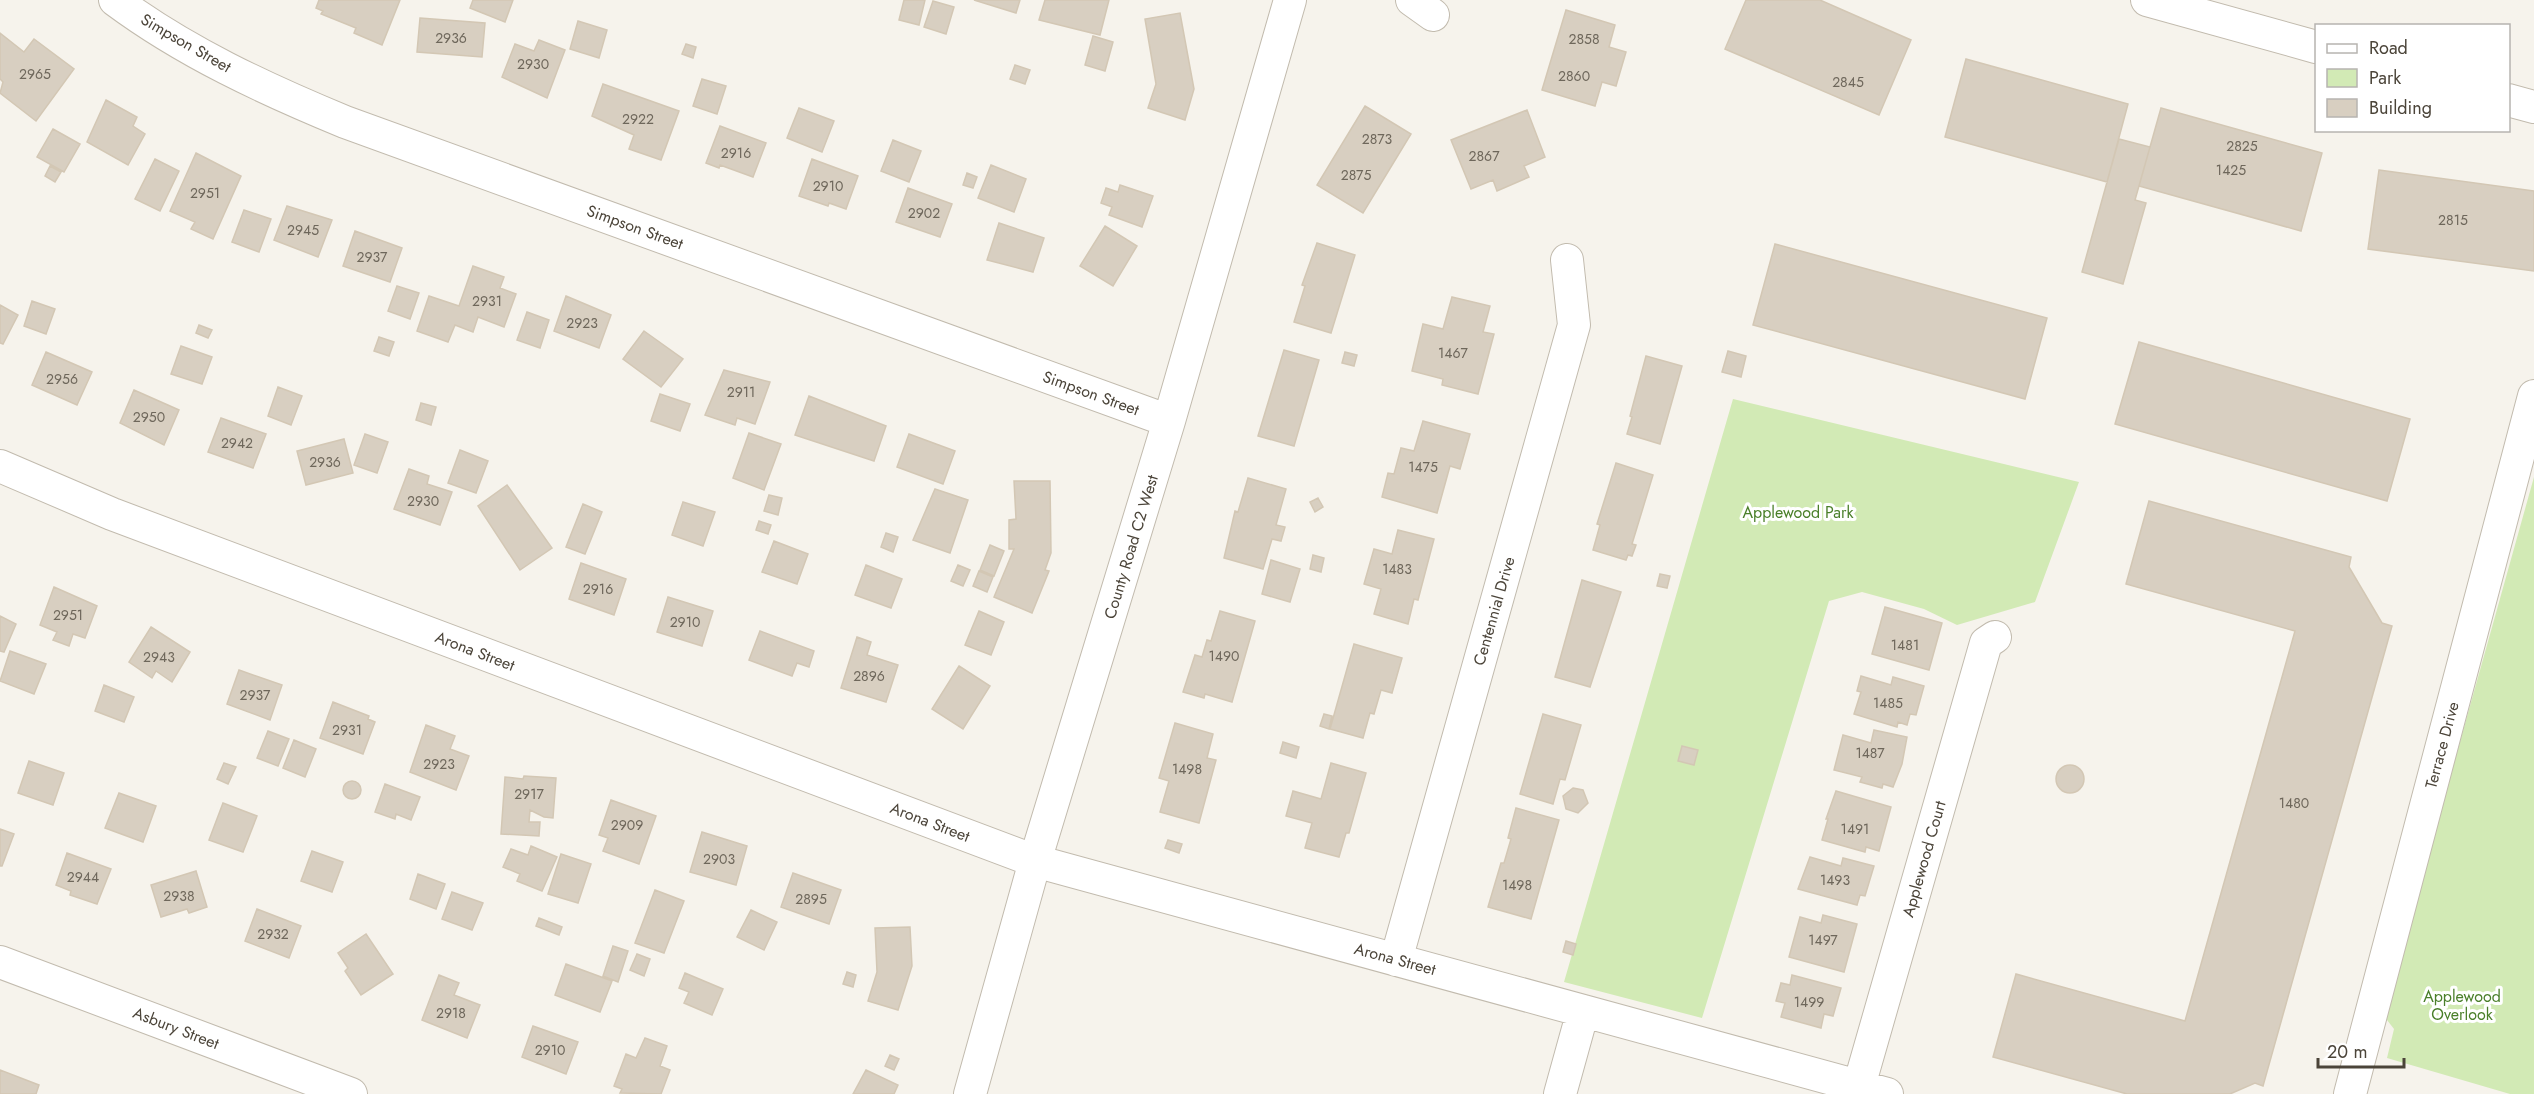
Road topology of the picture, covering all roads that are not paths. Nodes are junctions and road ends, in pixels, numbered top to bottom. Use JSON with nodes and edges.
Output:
{"nodes":[{"id":1,"x":115,"y":0,"type":"edge"},
{"id":2,"x":1290,"y":0,"type":"edge"},
{"id":3,"x":2147,"y":0,"type":"edge"},
{"id":4,"x":2315,"y":47,"type":"edge"},
{"id":5,"x":2510,"y":101,"type":"edge"},
{"id":6,"x":2534,"y":107,"type":"edge"},
{"id":7,"x":1567,"y":260,"type":"dead end"},
{"id":8,"x":2534,"y":396,"type":"edge"},
{"id":9,"x":1169,"y":421,"type":"junction"},
{"id":10,"x":0,"y":466,"type":"edge"},
{"id":11,"x":1995,"y":637,"type":"dead end"},
{"id":12,"x":1035,"y":861,"type":"junction"},
{"id":13,"x":1396,"y":960,"type":"junction"},
{"id":14,"x":0,"y":962,"type":"edge"},
{"id":15,"x":1583,"y":1011,"type":"junction"},
{"id":16,"x":1873,"y":1090,"type":"edge"},
{"id":17,"x":351,"y":1094,"type":"edge"},
{"id":18,"x":970,"y":1094,"type":"edge"},
{"id":19,"x":1560,"y":1094,"type":"edge"},
{"id":20,"x":2350,"y":1094,"type":"edge"}],
"edges":[{"from":1,"to":9,"type":"street","name":"Simpson Street"},
{"from":2,"to":9,"type":"street","name":"County Road C2 West"},
{"from":3,"to":4,"type":"street"},
{"from":5,"to":6,"type":"street"},
{"from":7,"to":13,"type":"street","name":"Centennial Drive"},
{"from":8,"to":20,"type":"street","name":"Terrace Drive"},
{"from":9,"to":12,"type":"street","name":"County Road C2 West"},
{"from":10,"to":12,"type":"street","name":"Arona Street"},
{"from":11,"to":16,"type":"street","name":"Applewood Court"},
{"from":12,"to":13,"type":"street","name":"Arona Street"},
{"from":12,"to":18,"type":"street","name":"County Road C2 West"},
{"from":13,"to":15,"type":"street","name":"Arona Street"},
{"from":14,"to":17,"type":"street","name":"Asbury Street"},
{"from":15,"to":16,"type":"street","name":"Arona Street"},
{"from":15,"to":19,"type":"street"}]}
